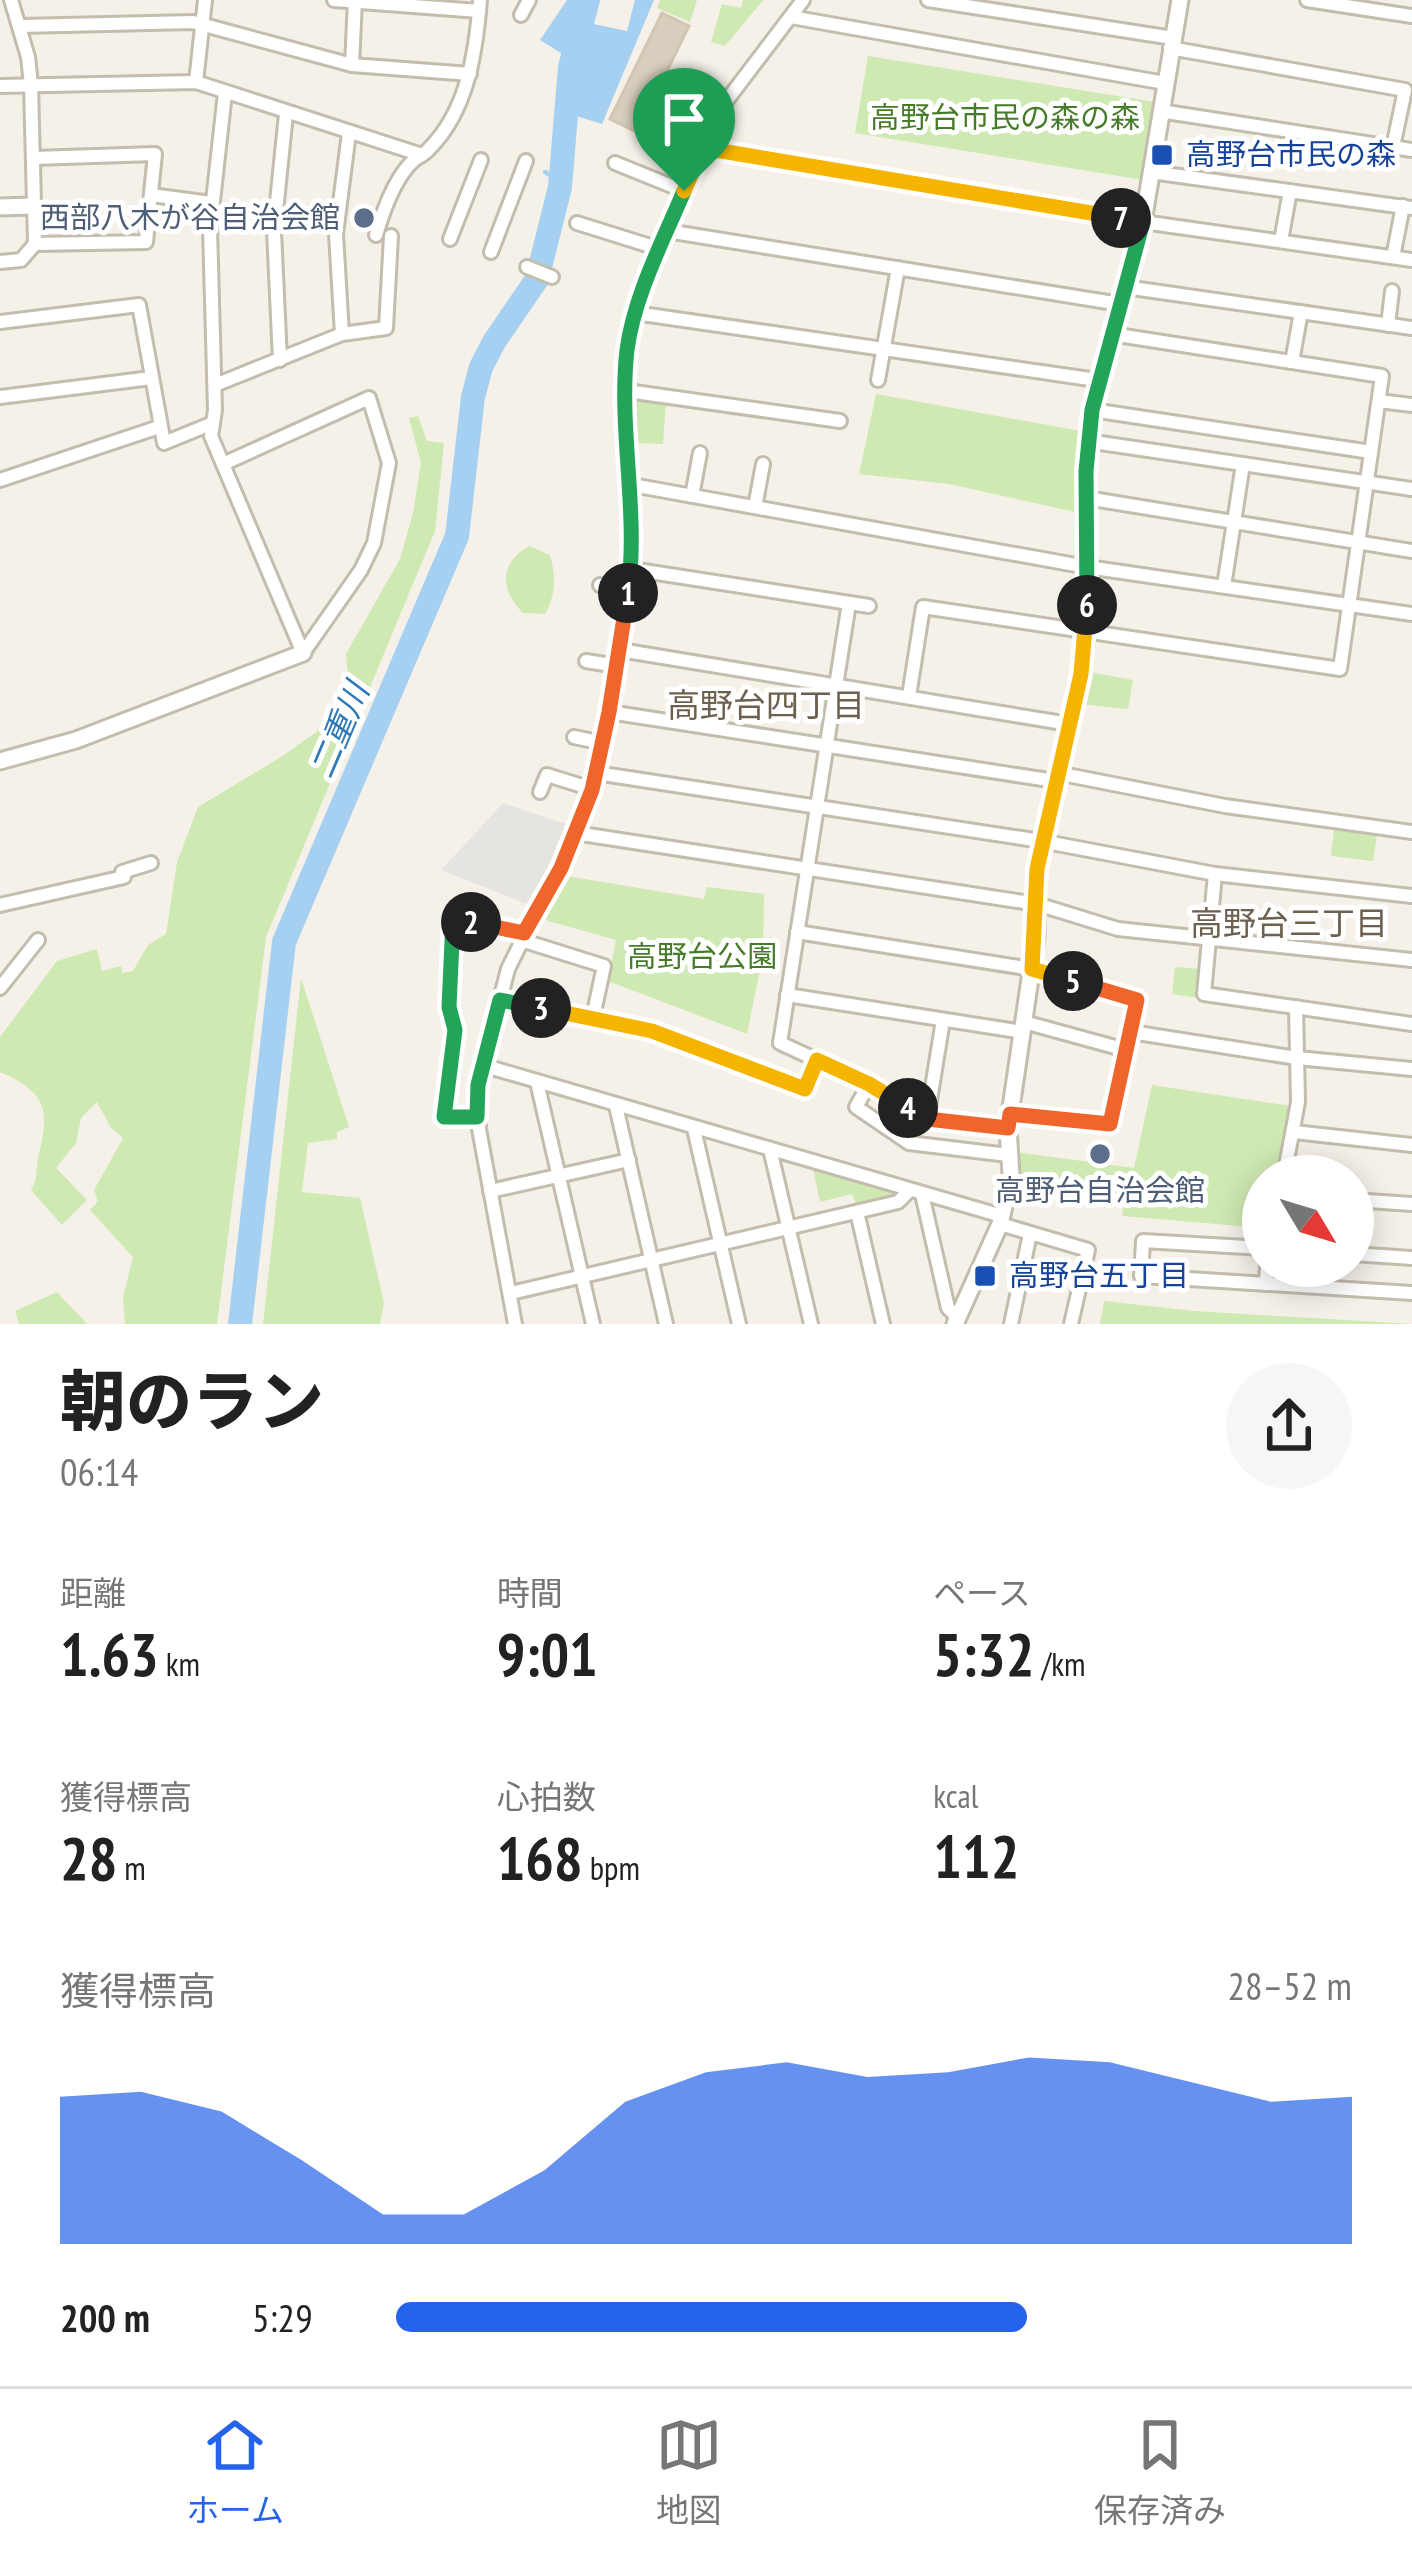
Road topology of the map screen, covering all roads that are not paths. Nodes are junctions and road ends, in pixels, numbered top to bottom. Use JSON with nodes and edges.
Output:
{"nodes":[{"id":1,"x":11,"y":0,"type":"edge"},
{"id":2,"x":205,"y":0,"type":"edge"},
{"id":3,"x":334,"y":0,"type":"edge"},
{"id":4,"x":529,"y":0,"type":"edge"},
{"id":5,"x":803,"y":0,"type":"edge"},
{"id":6,"x":1180,"y":0,"type":"edge"},
{"id":7,"x":1307,"y":0,"type":"edge"},
{"id":8,"x":355,"y":1,"type":"edge"},
{"id":9,"x":938,"y":1,"type":"edge"},
{"id":10,"x":440,"y":4,"type":"edge"},
{"id":11,"x":480,"y":5,"type":"edge"},
{"id":12,"x":1403,"y":10,"type":"edge"},
{"id":13,"x":521,"y":15,"type":"dead end"},
{"id":14,"x":791,"y":17,"type":"junction"},
{"id":15,"x":0,"y":19,"type":"edge"},
{"id":16,"x":18,"y":22,"type":"junction"},
{"id":17,"x":203,"y":26,"type":"junction"},
{"id":18,"x":1172,"y":43,"type":"junction"},
{"id":19,"x":352,"y":65,"type":"junction"},
{"id":20,"x":470,"y":74,"type":"junction"},
{"id":21,"x":196,"y":82,"type":"junction"},
{"id":22,"x":1165,"y":83,"type":"junction"},
{"id":23,"x":31,"y":85,"type":"junction"},
{"id":24,"x":0,"y":86,"type":"edge"},
{"id":25,"x":225,"y":93,"type":"junction"},
{"id":26,"x":1160,"y":111,"type":"junction"},
{"id":27,"x":286,"y":114,"type":"junction"},
{"id":28,"x":350,"y":133,"type":"junction"},
{"id":29,"x":1394,"y":147,"type":"junction"},
{"id":30,"x":703,"y":148,"type":"junction"},
{"id":31,"x":1412,"y":150,"type":"edge"},
{"id":32,"x":422,"y":155,"type":"junction"},
{"id":33,"x":34,"y":158,"type":"junction"},
{"id":34,"x":481,"y":160,"type":"dead end"},
{"id":35,"x":526,"y":161,"type":"dead end"},
{"id":36,"x":615,"y":164,"type":"dead end"},
{"id":37,"x":1151,"y":172,"type":"junction"},
{"id":38,"x":684,"y":191,"type":"junction"},
{"id":39,"x":1290,"y":191,"type":"junction"},
{"id":40,"x":151,"y":195,"type":"junction"},
{"id":41,"x":211,"y":203,"type":"junction"},
{"id":42,"x":32,"y":206,"type":"junction"},
{"id":43,"x":0,"y":207,"type":"edge"},
{"id":44,"x":1407,"y":207,"type":"edge"},
{"id":45,"x":1143,"y":222,"type":"junction"},
{"id":46,"x":577,"y":223,"type":"dead end"},
{"id":47,"x":668,"y":231,"type":"junction"},
{"id":48,"x":376,"y":235,"type":"dead end"},
{"id":49,"x":391,"y":236,"type":"dead end"},
{"id":50,"x":450,"y":238,"type":"dead end"},
{"id":51,"x":1281,"y":241,"type":"junction"},
{"id":52,"x":35,"y":244,"type":"junction"},
{"id":53,"x":661,"y":249,"type":"junction"},
{"id":54,"x":490,"y":252,"type":"dead end"},
{"id":55,"x":1393,"y":257,"type":"junction"},
{"id":56,"x":1412,"y":260,"type":"edge"},
{"id":57,"x":0,"y":262,"type":"edge"},
{"id":58,"x":527,"y":267,"type":"dead end"},
{"id":59,"x":898,"y":268,"type":"junction"},
{"id":60,"x":552,"y":278,"type":"dead end"},
{"id":61,"x":1392,"y":291,"type":"dead end"},
{"id":62,"x":1122,"y":296,"type":"junction"},
{"id":63,"x":1301,"y":312,"type":"junction"},
{"id":64,"x":635,"y":313,"type":"junction"},
{"id":65,"x":0,"y":322,"type":"edge"},
{"id":66,"x":1388,"y":325,"type":"junction"},
{"id":67,"x":1412,"y":328,"type":"edge"},
{"id":68,"x":341,"y":334,"type":"junction"},
{"id":69,"x":1111,"y":334,"type":"junction"},
{"id":70,"x":885,"y":349,"type":"junction"},
{"id":71,"x":280,"y":360,"type":"junction"},
{"id":72,"x":1292,"y":362,"type":"junction"},
{"id":73,"x":151,"y":378,"type":"junction"},
{"id":74,"x":878,"y":380,"type":"dead end"},
{"id":75,"x":1097,"y":380,"type":"junction"},
{"id":76,"x":214,"y":386,"type":"junction"},
{"id":77,"x":627,"y":391,"type":"junction"},
{"id":78,"x":0,"y":397,"type":"edge"},
{"id":79,"x":1379,"y":401,"type":"junction"},
{"id":80,"x":1412,"y":405,"type":"edge"},
{"id":81,"x":1092,"y":410,"type":"junction"},
{"id":82,"x":840,"y":421,"type":"dead end"},
{"id":83,"x":213,"y":423,"type":"junction"},
{"id":84,"x":159,"y":427,"type":"junction"},
{"id":85,"x":1088,"y":441,"type":"junction"},
{"id":86,"x":1371,"y":452,"type":"junction"},
{"id":87,"x":700,"y":453,"type":"dead end"},
{"id":88,"x":223,"y":464,"type":"junction"},
{"id":89,"x":763,"y":464,"type":"dead end"},
{"id":90,"x":1243,"y":464,"type":"junction"},
{"id":91,"x":0,"y":480,"type":"edge"},
{"id":92,"x":1367,"y":482,"type":"junction"},
{"id":93,"x":632,"y":485,"type":"junction"},
{"id":94,"x":1412,"y":489,"type":"edge"},
{"id":95,"x":692,"y":496,"type":"junction"},
{"id":96,"x":1086,"y":498,"type":"junction"},
{"id":97,"x":755,"y":508,"type":"junction"},
{"id":98,"x":1234,"y":523,"type":"junction"},
{"id":99,"x":1358,"y":543,"type":"junction"},
{"id":100,"x":1412,"y":551,"type":"edge"},
{"id":101,"x":1087,"y":567,"type":"junction"},
{"id":102,"x":631,"y":569,"type":"junction"},
{"id":103,"x":600,"y":585,"type":"dead end"},
{"id":104,"x":1223,"y":586,"type":"junction"},
{"id":105,"x":628,"y":590,"type":"junction"},
{"id":106,"x":849,"y":603,"type":"junction"},
{"id":107,"x":1349,"y":604,"type":"junction"},
{"id":108,"x":869,"y":607,"type":"dead end"},
{"id":109,"x":1412,"y":614,"type":"edge"},
{"id":110,"x":1087,"y":630,"type":"junction"},
{"id":111,"x":620,"y":650,"type":"junction"},
{"id":112,"x":303,"y":653,"type":"junction"},
{"id":113,"x":586,"y":661,"type":"dead end"},
{"id":114,"x":617,"y":666,"type":"junction"},
{"id":115,"x":836,"y":686,"type":"junction"},
{"id":116,"x":909,"y":696,"type":"junction"},
{"id":117,"x":609,"y":712,"type":"junction"},
{"id":118,"x":1069,"y":724,"type":"junction"},
{"id":119,"x":574,"y":737,"type":"dead end"},
{"id":120,"x":602,"y":743,"type":"junction"},
{"id":121,"x":826,"y":746,"type":"junction"},
{"id":122,"x":0,"y":761,"type":"edge"},
{"id":123,"x":596,"y":773,"type":"junction"},
{"id":124,"x":1056,"y":777,"type":"junction"},
{"id":125,"x":592,"y":790,"type":"junction"},
{"id":126,"x":539,"y":792,"type":"dead end"},
{"id":127,"x":817,"y":807,"type":"junction"},
{"id":128,"x":1412,"y":832,"type":"edge"},
{"id":129,"x":575,"y":833,"type":"junction"},
{"id":130,"x":1042,"y":841,"type":"junction"},
{"id":131,"x":151,"y":863,"type":"dead end"},
{"id":132,"x":807,"y":869,"type":"junction"},
{"id":133,"x":1215,"y":874,"type":"junction"},
{"id":134,"x":1412,"y":896,"type":"edge"},
{"id":135,"x":0,"y":904,"type":"edge"},
{"id":136,"x":1036,"y":904,"type":"junction"},
{"id":137,"x":797,"y":932,"type":"junction"},
{"id":138,"x":523,"y":936,"type":"junction"},
{"id":139,"x":1209,"y":939,"type":"junction"},
{"id":140,"x":38,"y":940,"type":"dead end"},
{"id":141,"x":1412,"y":960,"type":"edge"},
{"id":142,"x":1032,"y":969,"type":"junction"},
{"id":143,"x":0,"y":988,"type":"edge"},
{"id":144,"x":787,"y":995,"type":"junction"},
{"id":145,"x":500,"y":1000,"type":"junction"},
{"id":146,"x":1295,"y":1007,"type":"junction"},
{"id":147,"x":593,"y":1017,"type":"junction"},
{"id":148,"x":943,"y":1020,"type":"junction"},
{"id":149,"x":1412,"y":1024,"type":"edge"},
{"id":150,"x":1023,"y":1027,"type":"junction"},
{"id":151,"x":1131,"y":1032,"type":"junction"},
{"id":152,"x":1126,"y":1050,"type":"junction"},
{"id":153,"x":1297,"y":1058,"type":"junction"},
{"id":154,"x":817,"y":1060,"type":"junction"},
{"id":155,"x":482,"y":1065,"type":"junction"},
{"id":156,"x":1412,"y":1069,"type":"edge"},
{"id":157,"x":536,"y":1082,"type":"junction"},
{"id":158,"x":869,"y":1084,"type":"junction"},
{"id":159,"x":616,"y":1106,"type":"junction"},
{"id":160,"x":477,"y":1117,"type":"junction"},
{"id":161,"x":927,"y":1119,"type":"junction"},
{"id":162,"x":1009,"y":1121,"type":"junction"},
{"id":163,"x":694,"y":1129,"type":"junction"},
{"id":164,"x":1294,"y":1132,"type":"junction"},
{"id":165,"x":1412,"y":1144,"type":"edge"},
{"id":166,"x":770,"y":1149,"type":"junction"},
{"id":167,"x":1289,"y":1155,"type":"edge"},
{"id":168,"x":1007,"y":1156,"type":"junction"},
{"id":169,"x":629,"y":1160,"type":"junction"},
{"id":170,"x":560,"y":1175,"type":"junction"},
{"id":171,"x":490,"y":1191,"type":"junction"},
{"id":172,"x":916,"y":1192,"type":"junction"},
{"id":173,"x":1374,"y":1201,"type":"edge"},
{"id":174,"x":1412,"y":1204,"type":"edge"},
{"id":175,"x":857,"y":1212,"type":"junction"},
{"id":176,"x":1001,"y":1220,"type":"junction"},
{"id":177,"x":789,"y":1228,"type":"junction"},
{"id":178,"x":1030,"y":1234,"type":"junction"},
{"id":179,"x":721,"y":1244,"type":"junction"},
{"id":180,"x":1242,"y":1247,"type":"edge"},
{"id":181,"x":1374,"y":1255,"type":"edge"},
{"id":182,"x":1412,"y":1258,"type":"edge"},
{"id":183,"x":652,"y":1260,"type":"junction"},
{"id":184,"x":581,"y":1277,"type":"junction"},
{"id":185,"x":1242,"y":1282,"type":"edge"},
{"id":186,"x":1315,"y":1287,"type":"edge"},
{"id":187,"x":511,"y":1293,"type":"junction"},
{"id":188,"x":1412,"y":1293,"type":"edge"},
{"id":189,"x":957,"y":1321,"type":"edge"},
{"id":190,"x":515,"y":1324,"type":"edge"},
{"id":191,"x":593,"y":1324,"type":"edge"},
{"id":192,"x":666,"y":1324,"type":"edge"},
{"id":193,"x":739,"y":1324,"type":"edge"},
{"id":194,"x":811,"y":1324,"type":"edge"},
{"id":195,"x":883,"y":1324,"type":"edge"},
{"id":196,"x":1011,"y":1324,"type":"edge"},
{"id":197,"x":1071,"y":1324,"type":"edge"}],
"edges":[{"from":1,"to":16,"type":"street"},
{"from":2,"to":17,"type":"street"},
{"from":3,"to":8,"type":"street"},
{"from":4,"to":13,"type":"street"},
{"from":5,"to":14,"type":"street"},
{"from":6,"to":18,"type":"street"},
{"from":7,"to":12,"type":"street"},
{"from":8,"to":10,"type":"street"},
{"from":8,"to":19,"type":"street"},
{"from":9,"to":18,"type":"street"},
{"from":10,"to":11,"type":"street"},
{"from":11,"to":20,"type":"street"},
{"from":14,"to":22,"type":"street"},
{"from":14,"to":30,"type":"street"},
{"from":15,"to":16,"type":"street"},
{"from":16,"to":17,"type":"street"},
{"from":16,"to":23,"type":"street"},
{"from":17,"to":19,"type":"street"},
{"from":17,"to":21,"type":"street"},
{"from":18,"to":22,"type":"street"},
{"from":18,"to":29,"type":"street"},
{"from":19,"to":20,"type":"street"},
{"from":20,"to":32,"type":"street"},
{"from":21,"to":23,"type":"street"},
{"from":21,"to":25,"type":"street"},
{"from":22,"to":26,"type":"street"},
{"from":23,"to":24,"type":"street"},
{"from":23,"to":33,"type":"street"},
{"from":25,"to":27,"type":"street"},
{"from":25,"to":41,"type":"street"},
{"from":26,"to":29,"type":"street"},
{"from":26,"to":37,"type":"street"},
{"from":27,"to":28,"type":"street"},
{"from":27,"to":71,"type":"street"},
{"from":28,"to":32,"type":"street"},
{"from":28,"to":68,"type":"street"},
{"from":29,"to":31,"type":"street"},
{"from":30,"to":38,"type":"street"},
{"from":30,"to":45,"type":"street"},
{"from":32,"to":48,"type":"street"},
{"from":33,"to":40,"type":"street"},
{"from":33,"to":42,"type":"street"},
{"from":34,"to":50,"type":"street"},
{"from":35,"to":54,"type":"street"},
{"from":36,"to":38,"type":"street"},
{"from":37,"to":39,"type":"street"},
{"from":37,"to":45,"type":"street"},
{"from":38,"to":47,"type":"street"},
{"from":39,"to":44,"type":"street"},
{"from":39,"to":51,"type":"street"},
{"from":40,"to":41,"type":"street"},
{"from":40,"to":52,"type":"street"},
{"from":41,"to":76,"type":"street"},
{"from":42,"to":43,"type":"street"},
{"from":42,"to":52,"type":"street"},
{"from":44,"to":55,"type":"street"},
{"from":45,"to":51,"type":"street"},
{"from":45,"to":62,"type":"street"},
{"from":46,"to":53,"type":"street"},
{"from":47,"to":53,"type":"street"},
{"from":47,"to":59,"type":"street"},
{"from":49,"to":68,"type":"street"},
{"from":51,"to":55,"type":"street"},
{"from":52,"to":57,"type":"street"},
{"from":53,"to":64,"type":"street"},
{"from":55,"to":56,"type":"street"},
{"from":58,"to":60,"type":"street"},
{"from":59,"to":62,"type":"street"},
{"from":59,"to":70,"type":"street"},
{"from":61,"to":66,"type":"street"},
{"from":62,"to":63,"type":"street"},
{"from":62,"to":69,"type":"street"},
{"from":63,"to":66,"type":"street"},
{"from":63,"to":72,"type":"street"},
{"from":64,"to":70,"type":"street"},
{"from":64,"to":77,"type":"street"},
{"from":65,"to":73,"type":"street"},
{"from":66,"to":67,"type":"street"},
{"from":68,"to":71,"type":"street"},
{"from":69,"to":72,"type":"street"},
{"from":69,"to":75,"type":"street"},
{"from":70,"to":74,"type":"street"},
{"from":70,"to":75,"type":"street"},
{"from":71,"to":76,"type":"street"},
{"from":72,"to":79,"type":"street"},
{"from":73,"to":78,"type":"street"},
{"from":73,"to":84,"type":"street"},
{"from":75,"to":81,"type":"street"},
{"from":76,"to":83,"type":"street"},
{"from":77,"to":82,"type":"street"},
{"from":77,"to":93,"type":"street"},
{"from":79,"to":80,"type":"street"},
{"from":79,"to":86,"type":"street"},
{"from":81,"to":85,"type":"street"},
{"from":81,"to":86,"type":"street"},
{"from":83,"to":84,"type":"street"},
{"from":83,"to":88,"type":"street"},
{"from":84,"to":91,"type":"street"},
{"from":85,"to":90,"type":"street"},
{"from":85,"to":96,"type":"street"},
{"from":86,"to":92,"type":"street"},
{"from":87,"to":95,"type":"street"},
{"from":88,"to":112,"type":"street"},
{"from":88,"to":112,"type":"street"},
{"from":89,"to":97,"type":"street"},
{"from":90,"to":92,"type":"street"},
{"from":90,"to":98,"type":"street"},
{"from":92,"to":94,"type":"street"},
{"from":92,"to":99,"type":"street"},
{"from":93,"to":95,"type":"street"},
{"from":93,"to":102,"type":"street"},
{"from":95,"to":97,"type":"street"},
{"from":96,"to":98,"type":"street"},
{"from":96,"to":101,"type":"street"},
{"from":97,"to":101,"type":"street"},
{"from":98,"to":99,"type":"street"},
{"from":98,"to":104,"type":"street"},
{"from":99,"to":100,"type":"street"},
{"from":99,"to":107,"type":"street"},
{"from":101,"to":104,"type":"street"},
{"from":101,"to":110,"type":"street"},
{"from":102,"to":105,"type":"street"},
{"from":102,"to":106,"type":"street"},
{"from":103,"to":105,"type":"street"},
{"from":104,"to":107,"type":"street"},
{"from":105,"to":111,"type":"street"},
{"from":106,"to":108,"type":"street"},
{"from":106,"to":115,"type":"street"},
{"from":107,"to":109,"type":"street"},
{"from":107,"to":110,"type":"street"},
{"from":110,"to":116,"type":"street"},
{"from":110,"to":118,"type":"street"},
{"from":111,"to":114,"type":"street"},
{"from":111,"to":115,"type":"street"},
{"from":112,"to":122,"type":"street"},
{"from":113,"to":114,"type":"street"},
{"from":114,"to":117,"type":"street"},
{"from":115,"to":116,"type":"street"},
{"from":115,"to":121,"type":"street"},
{"from":116,"to":118,"type":"street"},
{"from":117,"to":120,"type":"street"},
{"from":117,"to":121,"type":"street"},
{"from":118,"to":124,"type":"street"},
{"from":119,"to":120,"type":"street"},
{"from":120,"to":123,"type":"street"},
{"from":121,"to":124,"type":"street"},
{"from":121,"to":127,"type":"street"},
{"from":123,"to":125,"type":"street"},
{"from":123,"to":127,"type":"street"},
{"from":124,"to":128,"type":"street"},
{"from":124,"to":130,"type":"street"},
{"from":125,"to":126,"type":"street"},
{"from":125,"to":129,"type":"street"},
{"from":127,"to":130,"type":"street"},
{"from":127,"to":132,"type":"street"},
{"from":129,"to":132,"type":"street"},
{"from":129,"to":138,"type":"street"},
{"from":130,"to":133,"type":"street"},
{"from":130,"to":136,"type":"street"},
{"from":131,"to":135,"type":"street"},
{"from":132,"to":136,"type":"street"},
{"from":132,"to":137,"type":"street"},
{"from":133,"to":134,"type":"street"},
{"from":133,"to":139,"type":"street"},
{"from":136,"to":139,"type":"street"},
{"from":136,"to":142,"type":"street"},
{"from":137,"to":142,"type":"street"},
{"from":137,"to":144,"type":"street"},
{"from":138,"to":145,"type":"street"},
{"from":138,"to":147,"type":"street"},
{"from":138,"to":160,"type":"street"},
{"from":139,"to":141,"type":"street"},
{"from":139,"to":146,"type":"street"},
{"from":140,"to":143,"type":"street"},
{"from":142,"to":150,"type":"street"},
{"from":142,"to":151,"type":"street"},
{"from":144,"to":148,"type":"street"},
{"from":144,"to":154,"type":"street"},
{"from":145,"to":147,"type":"street"},
{"from":145,"to":155,"type":"street"},
{"from":146,"to":149,"type":"street"},
{"from":146,"to":153,"type":"street"},
{"from":147,"to":154,"type":"street"},
{"from":148,"to":150,"type":"street"},
{"from":148,"to":161,"type":"street"},
{"from":150,"to":152,"type":"street"},
{"from":150,"to":162,"type":"street"},
{"from":151,"to":152,"type":"street"},
{"from":151,"to":153,"type":"street"},
{"from":152,"to":162,"type":"street"},
{"from":153,"to":156,"type":"street"},
{"from":153,"to":164,"type":"street"},
{"from":154,"to":158,"type":"street"},
{"from":155,"to":157,"type":"street"},
{"from":155,"to":160,"type":"street"},
{"from":157,"to":159,"type":"street"},
{"from":157,"to":170,"type":"street"},
{"from":158,"to":161,"type":"street"},
{"from":158,"to":168,"type":"street"},
{"from":159,"to":163,"type":"street"},
{"from":159,"to":169,"type":"street"},
{"from":160,"to":171,"type":"street"},
{"from":161,"to":162,"type":"street"},
{"from":162,"to":168,"type":"street"},
{"from":163,"to":166,"type":"street"},
{"from":163,"to":179,"type":"street"},
{"from":164,"to":165,"type":"street"},
{"from":164,"to":167,"type":"street"},
{"from":166,"to":172,"type":"street"},
{"from":166,"to":177,"type":"street"},
{"from":168,"to":176,"type":"street"},
{"from":169,"to":170,"type":"street"},
{"from":169,"to":183,"type":"street"},
{"from":170,"to":171,"type":"street"},
{"from":170,"to":184,"type":"street"},
{"from":171,"to":187,"type":"street"},
{"from":172,"to":175,"type":"street"},
{"from":172,"to":176,"type":"street"},
{"from":172,"to":189,"type":"street"},
{"from":173,"to":174,"type":"street"},
{"from":175,"to":177,"type":"street"},
{"from":175,"to":195,"type":"street"},
{"from":176,"to":178,"type":"street"},
{"from":176,"to":189,"type":"street"},
{"from":177,"to":179,"type":"street"},
{"from":177,"to":194,"type":"street"},
{"from":178,"to":196,"type":"street"},
{"from":178,"to":197,"type":"street"},
{"from":179,"to":183,"type":"street"},
{"from":179,"to":193,"type":"street"},
{"from":180,"to":185,"type":"street"},
{"from":181,"to":182,"type":"street"},
{"from":183,"to":184,"type":"street"},
{"from":183,"to":192,"type":"street"},
{"from":184,"to":187,"type":"street"},
{"from":184,"to":191,"type":"street"},
{"from":186,"to":188,"type":"street"},
{"from":187,"to":190,"type":"street"}]}
